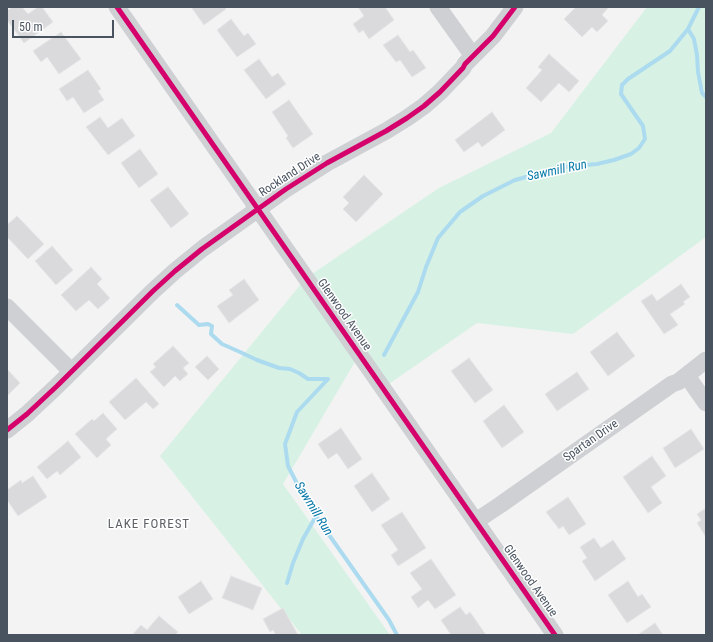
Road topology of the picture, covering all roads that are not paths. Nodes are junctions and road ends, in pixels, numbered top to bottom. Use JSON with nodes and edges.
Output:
{"nodes":[{"id":1,"x":117,"y":7,"type":"edge"},
{"id":2,"x":438,"y":7,"type":"edge"},
{"id":3,"x":515,"y":7,"type":"edge"},
{"id":4,"x":473,"y":56,"type":"junction"},
{"id":5,"x":257,"y":209,"type":"junction"},
{"id":6,"x":7,"y":307,"type":"edge"},
{"id":7,"x":706,"y":360,"type":"edge"},
{"id":8,"x":71,"y":371,"type":"junction"},
{"id":9,"x":686,"y":376,"type":"junction"},
{"id":10,"x":706,"y":404,"type":"edge"},
{"id":11,"x":7,"y":430,"type":"edge"},
{"id":12,"x":476,"y":521,"type":"junction"},
{"id":13,"x":555,"y":635,"type":"edge"}],
"edges":[{"from":1,"to":5,"type":"street","name":"Glenwood Avenue"},
{"from":2,"to":4,"type":"street"},
{"from":3,"to":4,"type":"street","name":"Rockland Drive"},
{"from":4,"to":5,"type":"street","name":"Rockland Drive"},
{"from":5,"to":8,"type":"street","name":"Rockland Drive"},
{"from":5,"to":12,"type":"street","name":"Glenwood Avenue"},
{"from":6,"to":8,"type":"street"},
{"from":7,"to":9,"type":"street","name":"Spartan Drive"},
{"from":8,"to":11,"type":"street","name":"Rockland Drive"},
{"from":9,"to":10,"type":"street"},
{"from":9,"to":12,"type":"street","name":"Spartan Drive"},
{"from":12,"to":13,"type":"street","name":"Glenwood Avenue"}]}
